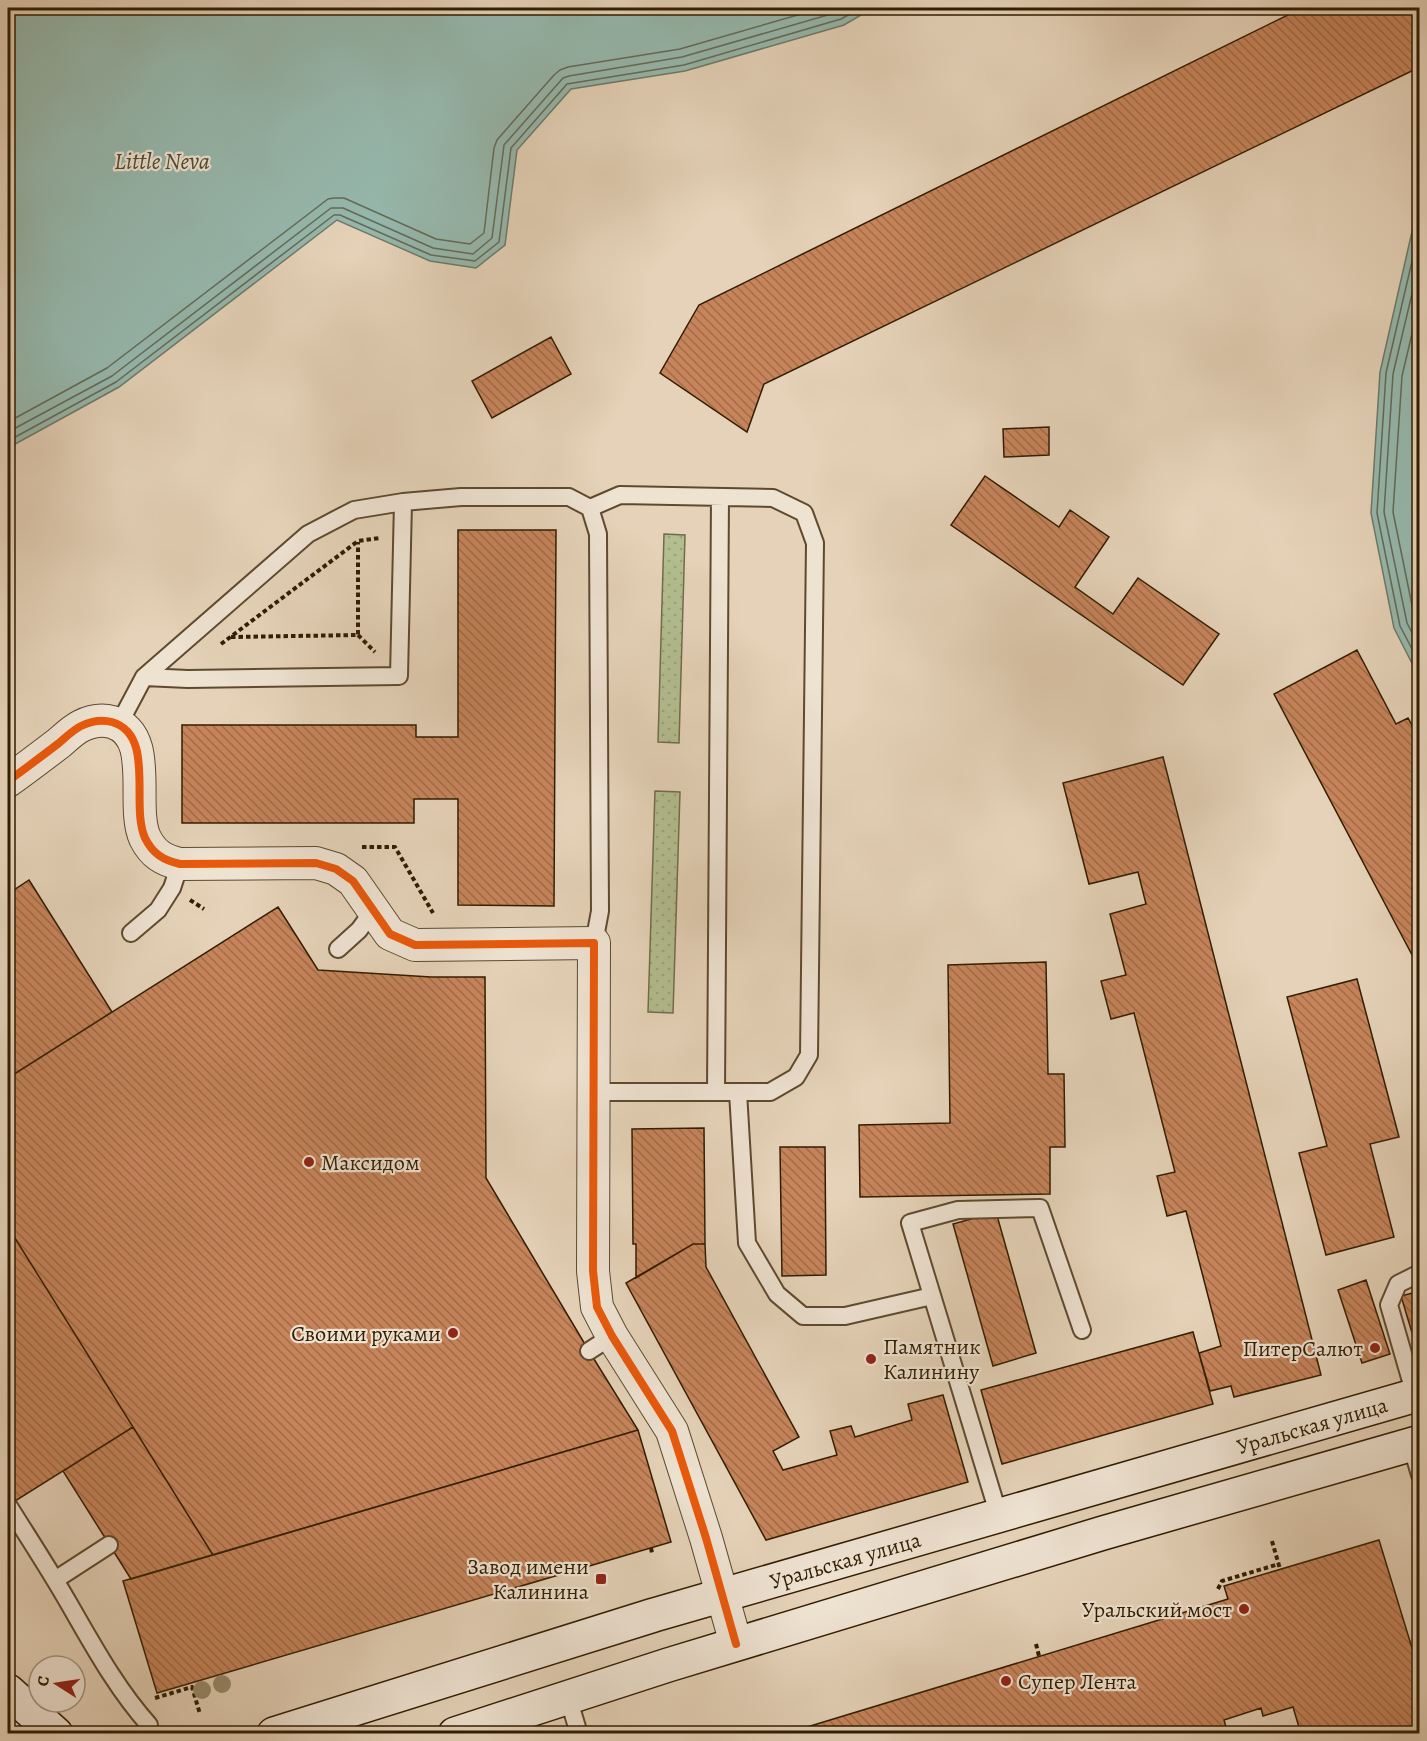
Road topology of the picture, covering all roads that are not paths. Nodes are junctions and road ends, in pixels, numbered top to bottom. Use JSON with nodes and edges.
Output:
{"nodes":[{"id":1,"x":720,"y":497,"type":"junction"},
{"id":2,"x":403,"y":502,"type":"junction"},
{"id":3,"x":590,"y":508,"type":"junction"},
{"id":4,"x":144,"y":677,"type":"junction"},
{"id":5,"x":119,"y":724,"type":"junction"},
{"id":6,"x":8,"y":781,"type":"edge"},
{"id":7,"x":180,"y":864,"type":"junction"},
{"id":8,"x":373,"y":911,"type":"junction"},
{"id":9,"x":131,"y":933,"type":"dead end"},
{"id":10,"x":594,"y":944,"type":"junction"},
{"id":11,"x":338,"y":949,"type":"dead end"},
{"id":12,"x":593,"y":1092,"type":"junction"},
{"id":13,"x":716,"y":1092,"type":"junction"},
{"id":14,"x":738,"y":1092,"type":"junction"},
{"id":15,"x":1419,"y":1273,"type":"edge"},
{"id":16,"x":932,"y":1296,"type":"junction"},
{"id":17,"x":1082,"y":1330,"type":"dead end"},
{"id":18,"x":1417,"y":1395,"type":"edge"},
{"id":19,"x":1417,"y":1454,"type":"edge"},
{"id":20,"x":8,"y":1504,"type":"edge"},
{"id":21,"x":999,"y":1516,"type":"junction"},
{"id":22,"x":109,"y":1545,"type":"dead end"},
{"id":23,"x":55,"y":1580,"type":"junction"},
{"id":24,"x":723,"y":1596,"type":"junction"},
{"id":25,"x":736,"y":1644,"type":"junction"},
{"id":26,"x":8,"y":1691,"type":"edge"},
{"id":27,"x":568,"y":1697,"type":"junction"},
{"id":28,"x":149,"y":1725,"type":"dead end"},
{"id":29,"x":56,"y":1734,"type":"edge"},
{"id":30,"x":274,"y":1734,"type":"edge"},
{"id":31,"x":455,"y":1734,"type":"edge"},
{"id":32,"x":579,"y":1734,"type":"edge"}],
"edges":[{"from":1,"to":3,"type":"lane"},
{"from":1,"to":13,"type":"lane"},
{"from":1,"to":14,"type":"lane"},
{"from":2,"to":3,"type":"lane"},
{"from":2,"to":4,"type":"lane"},
{"from":2,"to":4,"type":"lane"},
{"from":3,"to":10,"type":"lane"},
{"from":4,"to":5,"type":"lane"},
{"from":5,"to":6,"type":"street"},
{"from":5,"to":7,"type":"street"},
{"from":7,"to":8,"type":"street"},
{"from":7,"to":9,"type":"lane"},
{"from":8,"to":10,"type":"street"},
{"from":8,"to":11,"type":"lane"},
{"from":10,"to":12,"type":"street"},
{"from":12,"to":13,"type":"lane"},
{"from":12,"to":24,"type":"street"},
{"from":13,"to":14,"type":"lane"},
{"from":14,"to":16,"type":"lane"},
{"from":15,"to":18,"type":"lane"},
{"from":16,"to":17,"type":"lane"},
{"from":16,"to":21,"type":"lane"},
{"from":18,"to":21,"type":"main road","name":"Уральская улица"},
{"from":19,"to":25,"type":"main road","name":"Уральская улица"},
{"from":20,"to":23,"type":"lane"},
{"from":21,"to":24,"type":"main road","name":"Уральская улица"},
{"from":22,"to":23,"type":"lane"},
{"from":23,"to":28,"type":"lane"},
{"from":24,"to":25,"type":"street"},
{"from":24,"to":30,"type":"main road","name":"Уральская улица"},
{"from":25,"to":27,"type":"main road","name":"Уральская улица"},
{"from":26,"to":29,"type":"main road"},
{"from":27,"to":31,"type":"main road","name":"Уральская улица"},
{"from":27,"to":32,"type":"lane"}]}
